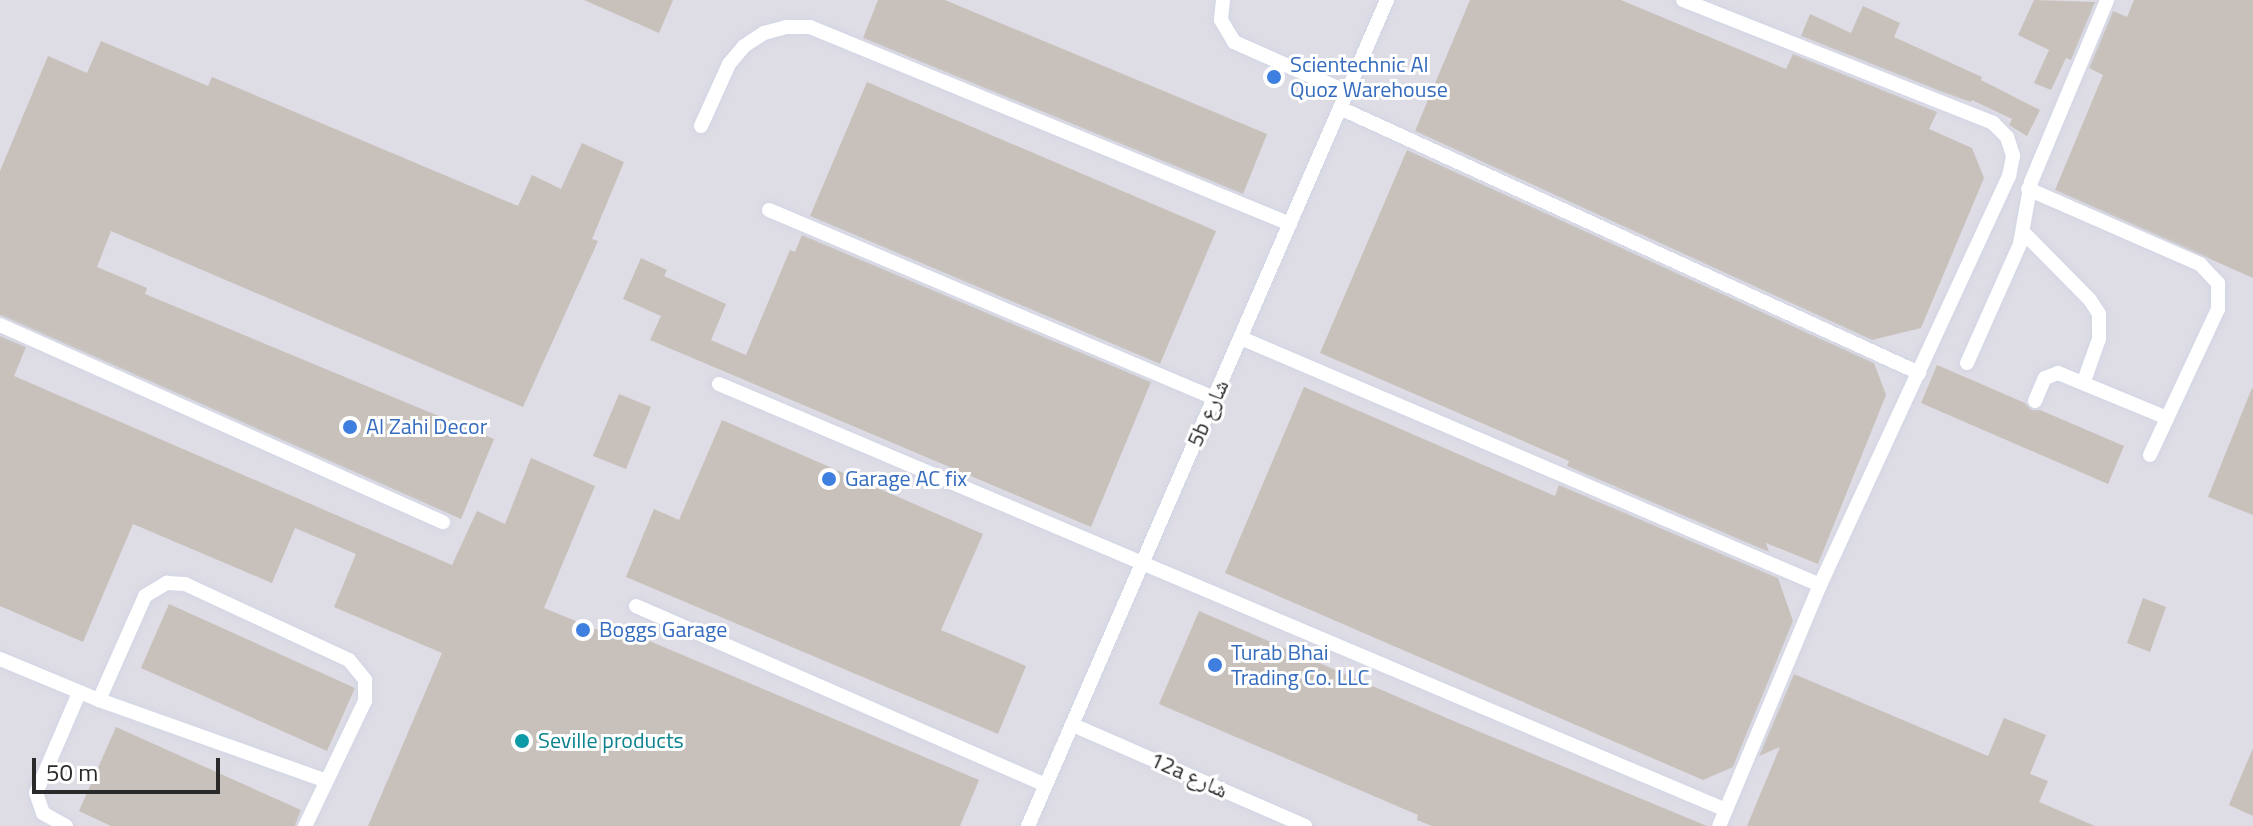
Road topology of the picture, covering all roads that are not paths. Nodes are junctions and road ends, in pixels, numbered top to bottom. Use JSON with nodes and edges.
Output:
{"nodes":[{"id":1,"x":1223,"y":0,"type":"edge"},
{"id":2,"x":1387,"y":0,"type":"edge"},
{"id":3,"x":1683,"y":0,"type":"edge"},
{"id":4,"x":2107,"y":0,"type":"edge"},
{"id":5,"x":1347,"y":92,"type":"junction"},
{"id":6,"x":1340,"y":108,"type":"junction"},
{"id":7,"x":701,"y":126,"type":"dead end"},
{"id":8,"x":2028,"y":189,"type":"junction"},
{"id":9,"x":769,"y":210,"type":"dead end"},
{"id":10,"x":1290,"y":224,"type":"junction"},
{"id":11,"x":2024,"y":233,"type":"junction"},
{"id":12,"x":0,"y":325,"type":"edge"},
{"id":13,"x":1241,"y":338,"type":"junction"},
{"id":14,"x":1967,"y":363,"type":"dead end"},
{"id":15,"x":1919,"y":373,"type":"junction"},
{"id":16,"x":2084,"y":381,"type":"junction"},
{"id":17,"x":719,"y":384,"type":"dead end"},
{"id":18,"x":1215,"y":398,"type":"junction"},
{"id":19,"x":2035,"y":401,"type":"dead end"},
{"id":20,"x":2167,"y":418,"type":"junction"},
{"id":21,"x":2150,"y":455,"type":"dead end"},
{"id":22,"x":443,"y":522,"type":"dead end"},
{"id":23,"x":1144,"y":561,"type":"junction"},
{"id":24,"x":1820,"y":585,"type":"junction"},
{"id":25,"x":636,"y":606,"type":"dead end"},
{"id":26,"x":0,"y":659,"type":"edge"},
{"id":27,"x":79,"y":693,"type":"junction"},
{"id":28,"x":99,"y":700,"type":"junction"},
{"id":29,"x":1073,"y":725,"type":"junction"},
{"id":30,"x":326,"y":781,"type":"junction"},
{"id":31,"x":1045,"y":785,"type":"junction"},
{"id":32,"x":1726,"y":810,"type":"junction"},
{"id":33,"x":66,"y":826,"type":"edge"},
{"id":34,"x":305,"y":826,"type":"edge"},
{"id":35,"x":1028,"y":826,"type":"edge"},
{"id":36,"x":1305,"y":826,"type":"edge"},
{"id":37,"x":1719,"y":826,"type":"edge"}],
"edges":[{"from":1,"to":5,"type":"lane"},
{"from":2,"to":5,"type":"lane","name":"5b شارع"},
{"from":3,"to":15,"type":"lane"},
{"from":4,"to":8,"type":"lane"},
{"from":5,"to":6,"type":"lane","name":"5b شارع"},
{"from":6,"to":10,"type":"lane","name":"5b شارع"},
{"from":6,"to":15,"type":"lane"},
{"from":7,"to":10,"type":"lane"},
{"from":8,"to":11,"type":"lane"},
{"from":8,"to":20,"type":"lane"},
{"from":9,"to":18,"type":"lane"},
{"from":10,"to":13,"type":"lane","name":"5b شارع"},
{"from":11,"to":14,"type":"lane"},
{"from":11,"to":16,"type":"lane"},
{"from":12,"to":22,"type":"lane"},
{"from":13,"to":18,"type":"lane","name":"5b شارع"},
{"from":13,"to":24,"type":"lane"},
{"from":15,"to":24,"type":"lane"},
{"from":16,"to":19,"type":"lane"},
{"from":16,"to":20,"type":"lane"},
{"from":17,"to":23,"type":"lane"},
{"from":18,"to":23,"type":"lane","name":"5b شارع"},
{"from":20,"to":21,"type":"lane"},
{"from":23,"to":29,"type":"lane","name":"5b شارع"},
{"from":23,"to":32,"type":"lane"},
{"from":24,"to":32,"type":"lane"},
{"from":25,"to":31,"type":"lane"},
{"from":26,"to":27,"type":"lane"},
{"from":27,"to":28,"type":"lane"},
{"from":27,"to":33,"type":"lane"},
{"from":28,"to":30,"type":"lane"},
{"from":28,"to":30,"type":"lane"},
{"from":29,"to":31,"type":"lane","name":"5b شارع"},
{"from":29,"to":36,"type":"lane","name":"12a شارع"},
{"from":30,"to":34,"type":"lane"},
{"from":31,"to":35,"type":"lane","name":"5b شارع"},
{"from":32,"to":37,"type":"lane"}]}
